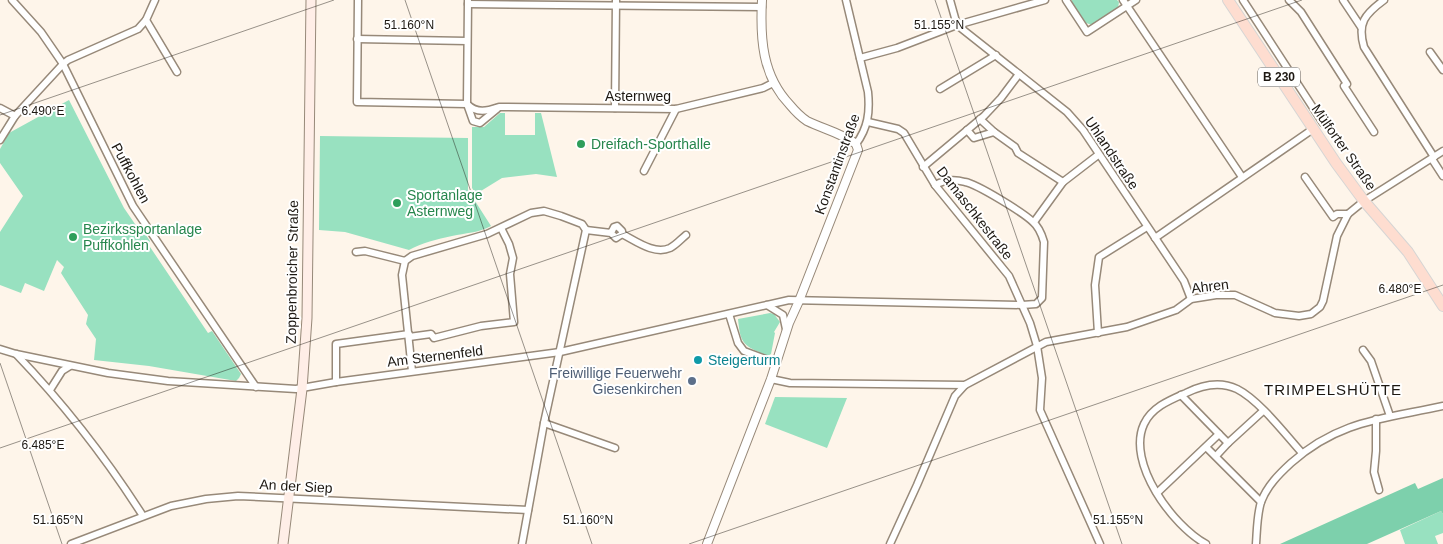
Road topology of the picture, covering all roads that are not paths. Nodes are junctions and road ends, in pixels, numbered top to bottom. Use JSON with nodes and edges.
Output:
{"nodes":[{"id":1,"x":12,"y":0,"type":"edge"},
{"id":2,"x":155,"y":0,"type":"edge"},
{"id":3,"x":311,"y":0,"type":"edge"},
{"id":4,"x":358,"y":0,"type":"edge"},
{"id":5,"x":846,"y":0,"type":"edge"},
{"id":6,"x":950,"y":0,"type":"edge"},
{"id":7,"x":1045,"y":0,"type":"edge"},
{"id":8,"x":1066,"y":0,"type":"edge"},
{"id":9,"x":1123,"y":0,"type":"edge"},
{"id":10,"x":1136,"y":0,"type":"edge"},
{"id":11,"x":1228,"y":0,"type":"edge"},
{"id":12,"x":1242,"y":0,"type":"edge"},
{"id":13,"x":1289,"y":0,"type":"edge"},
{"id":14,"x":1343,"y":0,"type":"edge"},
{"id":15,"x":1384,"y":0,"type":"edge"},
{"id":16,"x":468,"y":2,"type":"edge"},
{"id":17,"x":616,"y":2,"type":"edge"},
{"id":18,"x":762,"y":3,"type":"edge"},
{"id":19,"x":1127,"y":6,"type":"junction"},
{"id":20,"x":146,"y":20,"type":"junction"},
{"id":21,"x":957,"y":25,"type":"junction"},
{"id":22,"x":1361,"y":27,"type":"junction"},
{"id":23,"x":358,"y":39,"type":"junction"},
{"id":24,"x":467,"y":41,"type":"junction"},
{"id":25,"x":1430,"y":52,"type":"dead end"},
{"id":26,"x":996,"y":55,"type":"junction"},
{"id":27,"x":860,"y":58,"type":"junction"},
{"id":28,"x":63,"y":64,"type":"junction"},
{"id":29,"x":1443,"y":70,"type":"edge"},
{"id":30,"x":176,"y":72,"type":"dead end"},
{"id":31,"x":1019,"y":74,"type":"junction"},
{"id":32,"x":773,"y":84,"type":"junction"},
{"id":33,"x":940,"y":89,"type":"dead end"},
{"id":34,"x":467,"y":104,"type":"junction"},
{"id":35,"x":499,"y":107,"type":"junction"},
{"id":36,"x":0,"y":108,"type":"edge"},
{"id":37,"x":615,"y":108,"type":"junction"},
{"id":38,"x":676,"y":109,"type":"junction"},
{"id":39,"x":16,"y":116,"type":"junction"},
{"id":40,"x":980,"y":119,"type":"junction"},
{"id":41,"x":868,"y":122,"type":"junction"},
{"id":42,"x":1323,"y":123,"type":"dead end"},
{"id":43,"x":1313,"y":129,"type":"junction"},
{"id":44,"x":967,"y":130,"type":"junction"},
{"id":45,"x":994,"y":132,"type":"junction"},
{"id":46,"x":1374,"y":132,"type":"dead end"},
{"id":47,"x":0,"y":140,"type":"edge"},
{"id":48,"x":856,"y":144,"type":"junction"},
{"id":49,"x":1443,"y":151,"type":"edge"},
{"id":50,"x":1098,"y":155,"type":"junction"},
{"id":51,"x":1433,"y":158,"type":"junction"},
{"id":52,"x":923,"y":166,"type":"junction"},
{"id":53,"x":644,"y":171,"type":"dead end"},
{"id":54,"x":1443,"y":176,"type":"edge"},
{"id":55,"x":1242,"y":177,"type":"junction"},
{"id":56,"x":1306,"y":177,"type":"dead end"},
{"id":57,"x":1063,"y":182,"type":"junction"},
{"id":58,"x":935,"y":185,"type":"junction"},
{"id":59,"x":1364,"y":201,"type":"junction"},
{"id":60,"x":1348,"y":214,"type":"junction"},
{"id":61,"x":1034,"y":222,"type":"junction"},
{"id":62,"x":1147,"y":227,"type":"junction"},
{"id":63,"x":501,"y":228,"type":"junction"},
{"id":64,"x":586,"y":230,"type":"junction"},
{"id":65,"x":686,"y":236,"type":"dead end"},
{"id":66,"x":1155,"y":238,"type":"junction"},
{"id":67,"x":356,"y":252,"type":"dead end"},
{"id":68,"x":405,"y":261,"type":"junction"},
{"id":69,"x":1191,"y":299,"type":"junction"},
{"id":70,"x":799,"y":301,"type":"junction"},
{"id":71,"x":766,"y":305,"type":"junction"},
{"id":72,"x":1022,"y":305,"type":"junction"},
{"id":73,"x":1443,"y":306,"type":"edge"},
{"id":74,"x":729,"y":314,"type":"junction"},
{"id":75,"x":786,"y":332,"type":"junction"},
{"id":76,"x":1098,"y":333,"type":"junction"},
{"id":77,"x":409,"y":336,"type":"junction"},
{"id":78,"x":1037,"y":346,"type":"junction"},
{"id":79,"x":0,"y":349,"type":"edge"},
{"id":80,"x":1362,"y":350,"type":"dead end"},
{"id":81,"x":560,"y":352,"type":"junction"},
{"id":82,"x":16,"y":354,"type":"junction"},
{"id":83,"x":776,"y":363,"type":"junction"},
{"id":84,"x":70,"y":366,"type":"junction"},
{"id":85,"x":412,"y":371,"type":"junction"},
{"id":86,"x":771,"y":379,"type":"junction"},
{"id":87,"x":336,"y":382,"type":"junction"},
{"id":88,"x":965,"y":385,"type":"junction"},
{"id":89,"x":256,"y":387,"type":"junction"},
{"id":90,"x":302,"y":389,"type":"junction"},
{"id":91,"x":50,"y":390,"type":"junction"},
{"id":92,"x":1181,"y":395,"type":"junction"},
{"id":93,"x":1443,"y":406,"type":"edge"},
{"id":94,"x":1263,"y":411,"type":"junction"},
{"id":95,"x":1390,"y":416,"type":"junction"},
{"id":96,"x":1376,"y":419,"type":"junction"},
{"id":97,"x":544,"y":422,"type":"junction"},
{"id":98,"x":1219,"y":434,"type":"junction"},
{"id":99,"x":1228,"y":443,"type":"junction"},
{"id":100,"x":1206,"y":447,"type":"junction"},
{"id":101,"x":615,"y":448,"type":"dead end"},
{"id":102,"x":1302,"y":453,"type":"junction"},
{"id":103,"x":1216,"y":456,"type":"junction"},
{"id":104,"x":1379,"y":490,"type":"dead end"},
{"id":105,"x":1157,"y":493,"type":"junction"},
{"id":106,"x":288,"y":498,"type":"junction"},
{"id":107,"x":1261,"y":502,"type":"junction"},
{"id":108,"x":528,"y":510,"type":"junction"},
{"id":109,"x":143,"y":516,"type":"junction"},
{"id":110,"x":71,"y":544,"type":"edge"},
{"id":111,"x":283,"y":544,"type":"edge"},
{"id":112,"x":522,"y":544,"type":"edge"},
{"id":113,"x":707,"y":544,"type":"edge"},
{"id":114,"x":890,"y":544,"type":"edge"},
{"id":115,"x":1100,"y":544,"type":"edge"},
{"id":116,"x":1206,"y":544,"type":"edge"},
{"id":117,"x":1256,"y":544,"type":"edge"}],
"edges":[{"from":1,"to":28,"type":"street","name":"Puffkohlen"},
{"from":2,"to":20,"type":"street"},
{"from":3,"to":90,"type":"main road","name":"Zoppenbroicher Straße"},
{"from":4,"to":23,"type":"street"},
{"from":5,"to":27,"type":"street","name":"Konstantinstraße"},
{"from":6,"to":21,"type":"street"},
{"from":7,"to":21,"type":"street"},
{"from":8,"to":19,"type":"street"},
{"from":9,"to":19,"type":"street"},
{"from":10,"to":19,"type":"street"},
{"from":11,"to":43,"type":"main road","name":"Mülforter Straße","number":"B 230"},
{"from":12,"to":42,"type":"street","name":"Mülforter Straße"},
{"from":13,"to":46,"type":"street"},
{"from":14,"to":22,"type":"street"},
{"from":15,"to":22,"type":"street"},
{"from":16,"to":17,"type":"street"},
{"from":16,"to":24,"type":"street"},
{"from":17,"to":18,"type":"street"},
{"from":17,"to":37,"type":"street"},
{"from":18,"to":32,"type":"street"},
{"from":19,"to":55,"type":"street"},
{"from":20,"to":28,"type":"street"},
{"from":20,"to":30,"type":"street"},
{"from":21,"to":26,"type":"street","name":"Uhlandstraße"},
{"from":21,"to":27,"type":"street"},
{"from":22,"to":51,"type":"street"},
{"from":23,"to":24,"type":"street"},
{"from":23,"to":34,"type":"street","name":"Asternweg"},
{"from":24,"to":34,"type":"street"},
{"from":25,"to":29,"type":"street"},
{"from":26,"to":31,"type":"street","name":"Uhlandstraße"},
{"from":26,"to":33,"type":"street"},
{"from":27,"to":41,"type":"street","name":"Konstantinstraße"},
{"from":28,"to":39,"type":"street"},
{"from":28,"to":89,"type":"street","name":"Puffkohlen"},
{"from":31,"to":40,"type":"street"},
{"from":31,"to":50,"type":"street","name":"Uhlandstraße"},
{"from":32,"to":38,"type":"street","name":"Asternweg"},
{"from":32,"to":48,"type":"street"},
{"from":34,"to":35,"type":"street","name":"Asternweg"},
{"from":34,"to":35,"type":"street"},
{"from":35,"to":37,"type":"street","name":"Asternweg"},
{"from":36,"to":39,"type":"street"},
{"from":37,"to":38,"type":"street","name":"Asternweg"},
{"from":38,"to":53,"type":"street"},
{"from":39,"to":47,"type":"street"},
{"from":40,"to":44,"type":"street"},
{"from":40,"to":45,"type":"street"},
{"from":41,"to":48,"type":"street","name":"Konstantinstraße"},
{"from":41,"to":52,"type":"street","name":"Damaschkestraße"},
{"from":43,"to":55,"type":"street"},
{"from":43,"to":59,"type":"main road","name":"Mülforter Straße","number":"B 230"},
{"from":44,"to":45,"type":"street"},
{"from":44,"to":52,"type":"street"},
{"from":45,"to":57,"type":"street"},
{"from":48,"to":70,"type":"street","name":"Konstantinstraße"},
{"from":49,"to":51,"type":"street","name":"Ahren"},
{"from":50,"to":57,"type":"street"},
{"from":50,"to":62,"type":"street","name":"Uhlandstraße"},
{"from":51,"to":54,"type":"street"},
{"from":51,"to":59,"type":"street","name":"Ahren"},
{"from":52,"to":58,"type":"street","name":"Damaschkestraße"},
{"from":55,"to":66,"type":"street"},
{"from":56,"to":60,"type":"street"},
{"from":57,"to":61,"type":"street"},
{"from":58,"to":61,"type":"street"},
{"from":58,"to":72,"type":"street","name":"Damaschkestraße"},
{"from":59,"to":60,"type":"street","name":"Ahren"},
{"from":59,"to":73,"type":"main road","name":"Mülforter Straße","number":"B 230"},
{"from":60,"to":69,"type":"street","name":"Ahren"},
{"from":61,"to":72,"type":"street"},
{"from":62,"to":66,"type":"street","name":"Uhlandstraße"},
{"from":62,"to":76,"type":"street"},
{"from":63,"to":64,"type":"street"},
{"from":63,"to":68,"type":"street"},
{"from":63,"to":77,"type":"street"},
{"from":64,"to":65,"type":"street"},
{"from":64,"to":81,"type":"street"},
{"from":66,"to":69,"type":"street","name":"Uhlandstraße"},
{"from":67,"to":68,"type":"street"},
{"from":68,"to":77,"type":"street"},
{"from":69,"to":76,"type":"street","name":"Ahren"},
{"from":70,"to":71,"type":"street","name":"Am Sternenfeld"},
{"from":70,"to":72,"type":"street","name":"Am Sternenfeld"},
{"from":70,"to":75,"type":"street","name":"Konstantinstraße"},
{"from":71,"to":74,"type":"street","name":"Am Sternenfeld"},
{"from":71,"to":75,"type":"street"},
{"from":72,"to":78,"type":"street","name":"Damaschkestraße"},
{"from":74,"to":81,"type":"street","name":"Am Sternenfeld"},
{"from":74,"to":83,"type":"street"},
{"from":75,"to":83,"type":"street","name":"Konstantinstraße"},
{"from":76,"to":78,"type":"street","name":"Ahren"},
{"from":77,"to":85,"type":"street"},
{"from":77,"to":87,"type":"street"},
{"from":78,"to":88,"type":"street","name":"Ahren"},
{"from":78,"to":115,"type":"street","name":"Damaschkestraße"},
{"from":79,"to":82,"type":"street","name":"Am Sternenfeld"},
{"from":80,"to":95,"type":"street"},
{"from":81,"to":85,"type":"street","name":"Am Sternenfeld"},
{"from":81,"to":97,"type":"street"},
{"from":82,"to":84,"type":"street","name":"Am Sternenfeld"},
{"from":82,"to":91,"type":"street"},
{"from":83,"to":86,"type":"street","name":"Konstantinstraße"},
{"from":84,"to":89,"type":"street","name":"Am Sternenfeld"},
{"from":84,"to":91,"type":"street"},
{"from":85,"to":87,"type":"street","name":"Am Sternenfeld"},
{"from":86,"to":88,"type":"street"},
{"from":86,"to":113,"type":"street","name":"Konstantinstraße"},
{"from":87,"to":90,"type":"street","name":"Am Sternenfeld"},
{"from":88,"to":114,"type":"street"},
{"from":89,"to":90,"type":"street","name":"Am Sternenfeld"},
{"from":90,"to":106,"type":"main road","name":"Zoppenbroicher Straße"},
{"from":91,"to":109,"type":"street"},
{"from":92,"to":94,"type":"street"},
{"from":92,"to":98,"type":"street"},
{"from":92,"to":105,"type":"street"},
{"from":93,"to":95,"type":"street"},
{"from":94,"to":99,"type":"street"},
{"from":94,"to":102,"type":"street"},
{"from":95,"to":96,"type":"street"},
{"from":96,"to":102,"type":"street"},
{"from":96,"to":104,"type":"street"},
{"from":97,"to":101,"type":"street"},
{"from":97,"to":108,"type":"street"},
{"from":98,"to":99,"type":"street"},
{"from":98,"to":100,"type":"street"},
{"from":99,"to":103,"type":"street"},
{"from":100,"to":103,"type":"street"},
{"from":100,"to":105,"type":"street"},
{"from":102,"to":107,"type":"street"},
{"from":103,"to":107,"type":"street"},
{"from":105,"to":116,"type":"street"},
{"from":106,"to":108,"type":"street","name":"An der Siep"},
{"from":106,"to":109,"type":"street","name":"An der Siep"},
{"from":106,"to":111,"type":"main road","name":"Zoppenbroicher Straße"},
{"from":107,"to":117,"type":"street"},
{"from":108,"to":112,"type":"street"},
{"from":109,"to":110,"type":"street","name":"An der Siep"}]}
